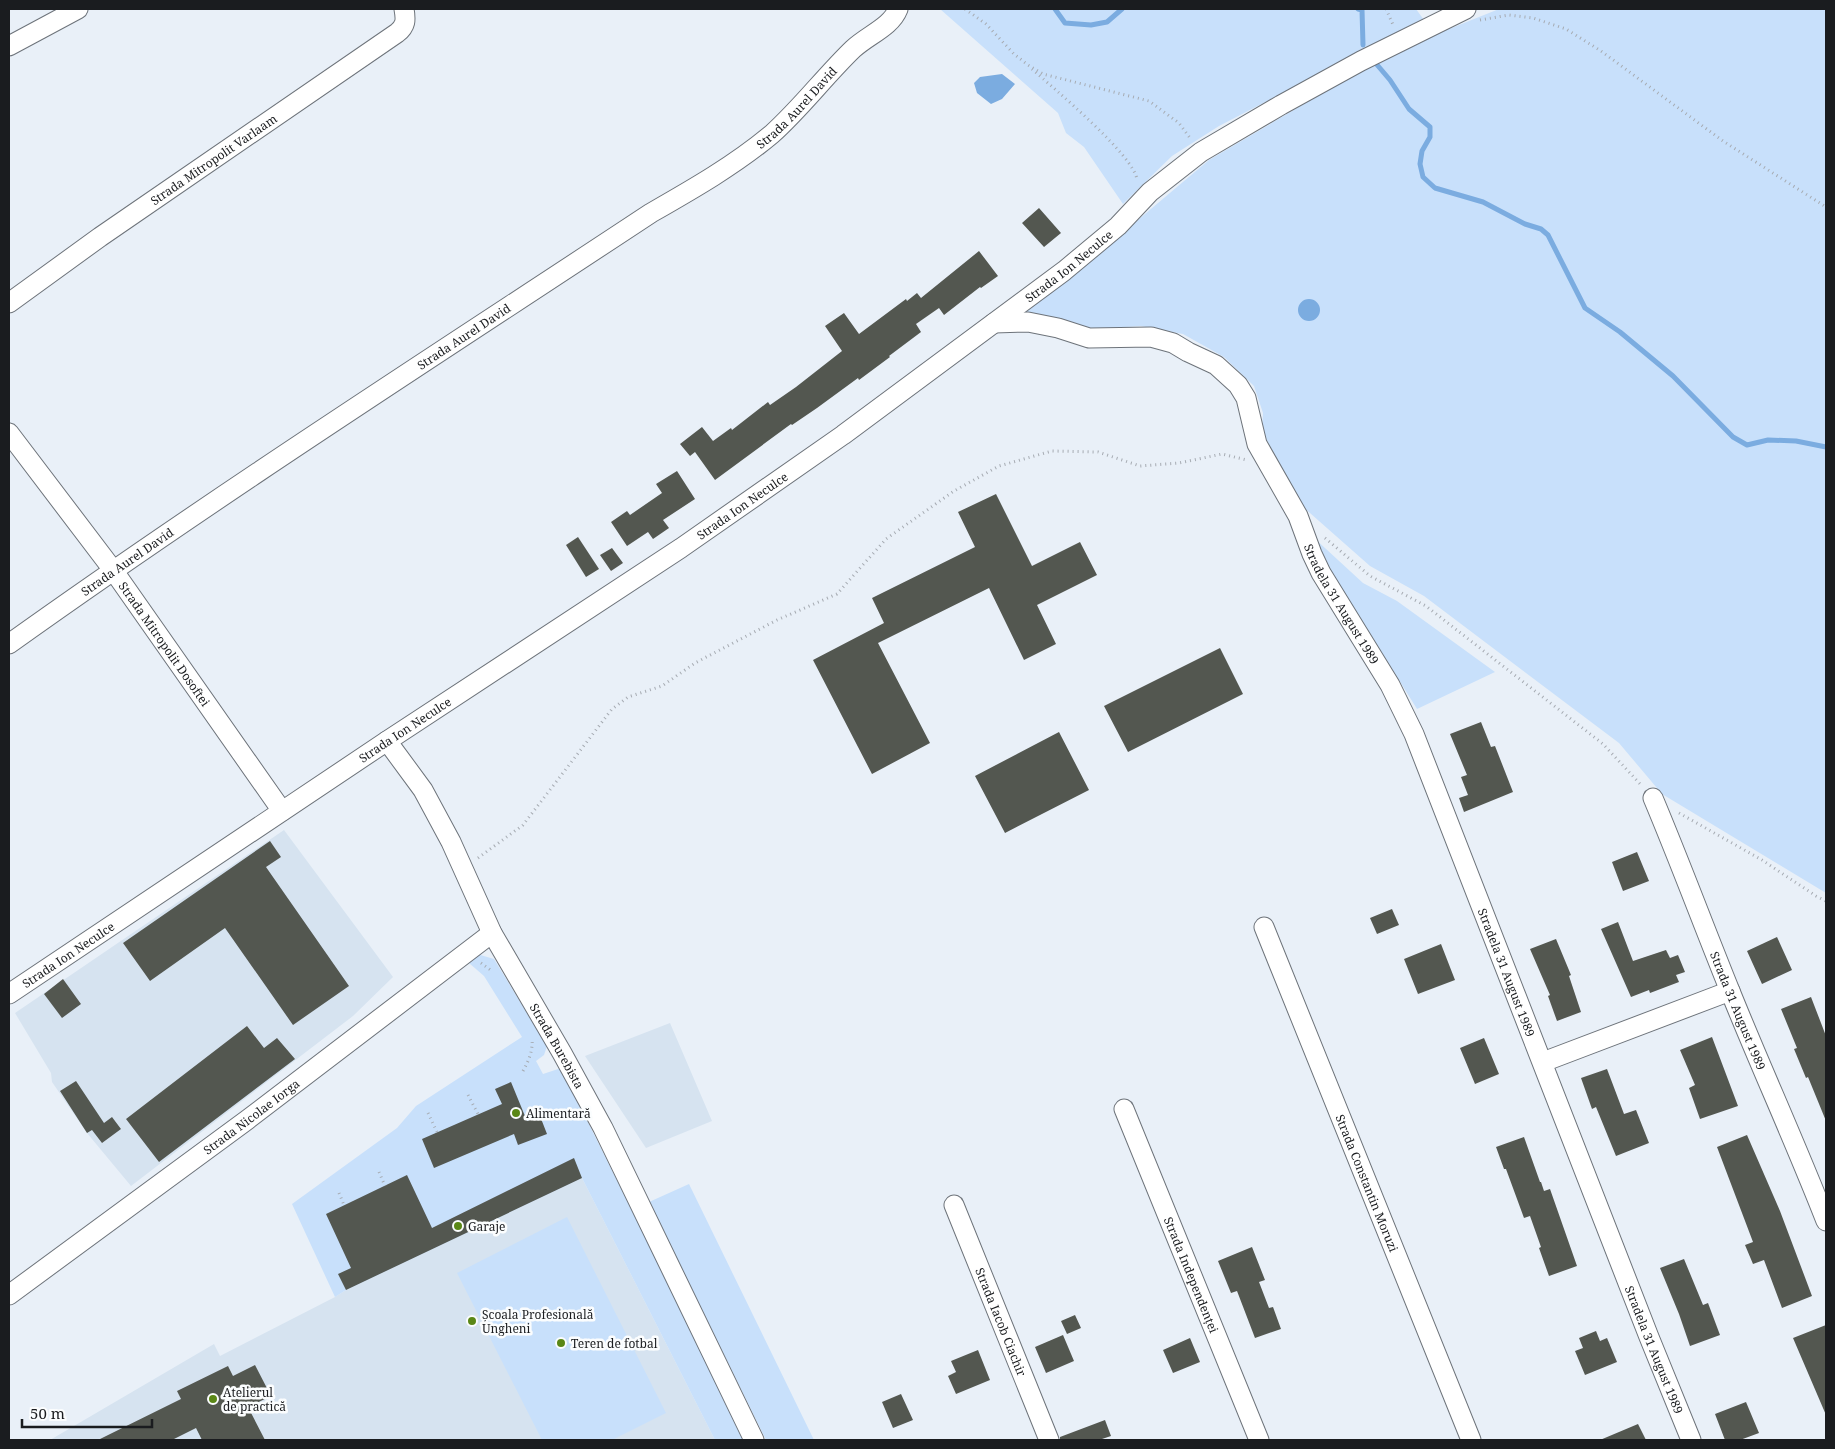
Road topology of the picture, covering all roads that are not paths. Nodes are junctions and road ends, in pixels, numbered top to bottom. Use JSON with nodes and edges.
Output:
{"nodes":[{"id":1,"x":78,"y":9,"type":"edge"},
{"id":2,"x":404,"y":9,"type":"edge"},
{"id":3,"x":898,"y":9,"type":"edge"},
{"id":4,"x":1471,"y":15,"type":"edge"},
{"id":5,"x":9,"y":46,"type":"edge"},
{"id":6,"x":9,"y":303,"type":"edge"},
{"id":7,"x":994,"y":324,"type":"junction"},
{"id":8,"x":9,"y":433,"type":"edge"},
{"id":9,"x":113,"y":570,"type":"junction"},
{"id":10,"x":9,"y":644,"type":"edge"},
{"id":11,"x":387,"y":741,"type":"junction"},
{"id":12,"x":1653,"y":798,"type":"road end"},
{"id":13,"x":282,"y":811,"type":"junction"},
{"id":14,"x":1264,"y":927,"type":"dead end"},
{"id":15,"x":492,"y":933,"type":"junction"},
{"id":16,"x":1730,"y":991,"type":"junction"},
{"id":17,"x":9,"y":994,"type":"edge"},
{"id":18,"x":1543,"y":1062,"type":"junction"},
{"id":19,"x":1124,"y":1109,"type":"dead end"},
{"id":20,"x":954,"y":1205,"type":"dead end"},
{"id":21,"x":1826,"y":1221,"type":"edge"},
{"id":22,"x":9,"y":1295,"type":"edge"},
{"id":23,"x":754,"y":1440,"type":"edge"},
{"id":24,"x":1049,"y":1440,"type":"edge"},
{"id":25,"x":1259,"y":1440,"type":"edge"},
{"id":26,"x":1471,"y":1440,"type":"edge"},
{"id":27,"x":1691,"y":1440,"type":"edge"}],
"edges":[{"from":1,"to":5,"type":"street"},
{"from":2,"to":6,"type":"street","name":"Strada Mitropolit Varlaam"},
{"from":3,"to":9,"type":"street","name":"Strada Aurel David"},
{"from":4,"to":7,"type":"street","name":"Strada Ion Neculce"},
{"from":7,"to":11,"type":"street","name":"Strada Ion Neculce"},
{"from":7,"to":18,"type":"street","name":"Stradela 31 August 1989"},
{"from":8,"to":9,"type":"street","name":"Strada Mitropolit Dosoftei"},
{"from":9,"to":10,"type":"street","name":"Strada Aurel David"},
{"from":9,"to":13,"type":"street","name":"Strada Mitropolit Dosoftei"},
{"from":11,"to":13,"type":"street","name":"Strada Ion Neculce"},
{"from":11,"to":15,"type":"street","name":"Strada Burebista"},
{"from":12,"to":16,"type":"street","name":"Strada 31 August 1989"},
{"from":13,"to":17,"type":"street","name":"Strada Ion Neculce"},
{"from":14,"to":26,"type":"street","name":"Strada Constantin Moruzi"},
{"from":15,"to":22,"type":"street","name":"Strada Nicolae Iorga"},
{"from":15,"to":23,"type":"street","name":"Strada Burebista"},
{"from":16,"to":18,"type":"street"},
{"from":16,"to":21,"type":"street","name":"Strada 31 August 1989"},
{"from":18,"to":27,"type":"street","name":"Stradela 31 August 1989"},
{"from":19,"to":25,"type":"street","name":"Strada Independenței"},
{"from":20,"to":24,"type":"street","name":"Strada Iacob Ciachir"}]}
